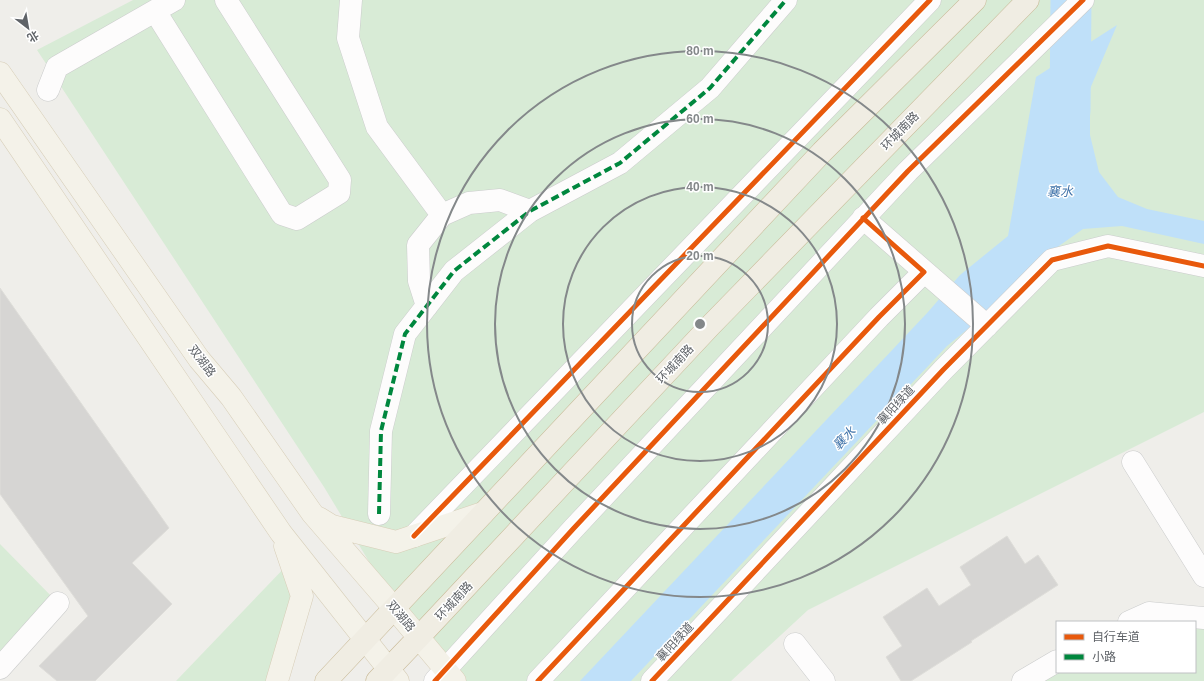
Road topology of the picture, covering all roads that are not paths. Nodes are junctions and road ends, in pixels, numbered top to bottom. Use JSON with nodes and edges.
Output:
{"nodes":[{"id":1,"x":174,"y":0,"type":"edge"},
{"id":2,"x":226,"y":0,"type":"edge"},
{"id":3,"x":351,"y":0,"type":"edge"},
{"id":4,"x":786,"y":0,"type":"edge"},
{"id":5,"x":930,"y":0,"type":"edge"},
{"id":6,"x":974,"y":0,"type":"edge"},
{"id":7,"x":1083,"y":0,"type":"edge"},
{"id":8,"x":1021,"y":7,"type":"edge"},
{"id":9,"x":155,"y":11,"type":"junction"},
{"id":10,"x":0,"y":73,"type":"edge"},
{"id":11,"x":48,"y":90,"type":"dead end"},
{"id":12,"x":0,"y":119,"type":"edge"},
{"id":13,"x":530,"y":211,"type":"junction"},
{"id":14,"x":442,"y":215,"type":"junction"},
{"id":15,"x":863,"y":218,"type":"junction"},
{"id":16,"x":1204,"y":266,"type":"edge"},
{"id":17,"x":928,"y":275,"type":"junction"},
{"id":18,"x":427,"y":306,"type":"junction"},
{"id":19,"x":986,"y":325,"type":"junction"},
{"id":20,"x":1134,"y":462,"type":"dead end"},
{"id":21,"x":312,"y":513,"type":"junction"},
{"id":22,"x":483,"y":513,"type":"junction"},
{"id":23,"x":379,"y":514,"type":"dead end"},
{"id":24,"x":281,"y":533,"type":"junction"},
{"id":25,"x":414,"y":536,"type":"junction"},
{"id":26,"x":1204,"y":576,"type":"edge"},
{"id":27,"x":58,"y":603,"type":"dead end"},
{"id":28,"x":394,"y":608,"type":"junction"},
{"id":29,"x":1204,"y":618,"type":"edge"},
{"id":30,"x":1131,"y":621,"type":"edge"},
{"id":31,"x":419,"y":638,"type":"junction"},
{"id":32,"x":364,"y":640,"type":"junction"},
{"id":33,"x":794,"y":644,"type":"dead end"},
{"id":34,"x":1056,"y":661,"type":"edge"},
{"id":35,"x":0,"y":668,"type":"edge"},
{"id":36,"x":388,"y":677,"type":"edge"},
{"id":37,"x":445,"y":677,"type":"edge"},
{"id":38,"x":277,"y":681,"type":"edge"},
{"id":39,"x":326,"y":681,"type":"edge"},
{"id":40,"x":538,"y":681,"type":"edge"},
{"id":41,"x":652,"y":681,"type":"edge"},
{"id":42,"x":824,"y":681,"type":"edge"},
{"id":43,"x":1023,"y":681,"type":"edge"}],
"edges":[{"from":1,"to":9,"type":"street"},
{"from":2,"to":9,"type":"street"},
{"from":3,"to":14,"type":"street"},
{"from":4,"to":13,"type":"street"},
{"from":5,"to":25,"type":"street"},
{"from":6,"to":22,"type":"highway"},
{"from":7,"to":15,"type":"street"},
{"from":8,"to":31,"type":"highway","name":"环城南路"},
{"from":9,"to":11,"type":"street"},
{"from":10,"to":21,"type":"main road","name":"双湖路"},
{"from":12,"to":24,"type":"main road"},
{"from":13,"to":14,"type":"street"},
{"from":13,"to":18,"type":"street"},
{"from":14,"to":18,"type":"street"},
{"from":15,"to":17,"type":"street"},
{"from":15,"to":37,"type":"street"},
{"from":16,"to":19,"type":"street","name":"襄阳绿道"},
{"from":17,"to":19,"type":"street"},
{"from":17,"to":40,"type":"street"},
{"from":18,"to":23,"type":"street"},
{"from":19,"to":41,"type":"street","name":"襄阳绿道"},
{"from":20,"to":26,"type":"street"},
{"from":21,"to":25,"type":"main road"},
{"from":21,"to":28,"type":"main road","name":"双湖路"},
{"from":22,"to":25,"type":"main road"},
{"from":22,"to":28,"type":"highway"},
{"from":24,"to":32,"type":"main road"},
{"from":24,"to":38,"type":"main road"},
{"from":27,"to":35,"type":"street"},
{"from":28,"to":31,"type":"main road","name":"双湖路"},
{"from":28,"to":32,"type":"highway"},
{"from":29,"to":30,"type":"street"},
{"from":31,"to":36,"type":"highway","name":"环城南路"},
{"from":31,"to":37,"type":"main road","name":"双湖路"},
{"from":32,"to":36,"type":"main road"},
{"from":32,"to":39,"type":"highway"},
{"from":33,"to":42,"type":"street"},
{"from":34,"to":43,"type":"street"}]}
